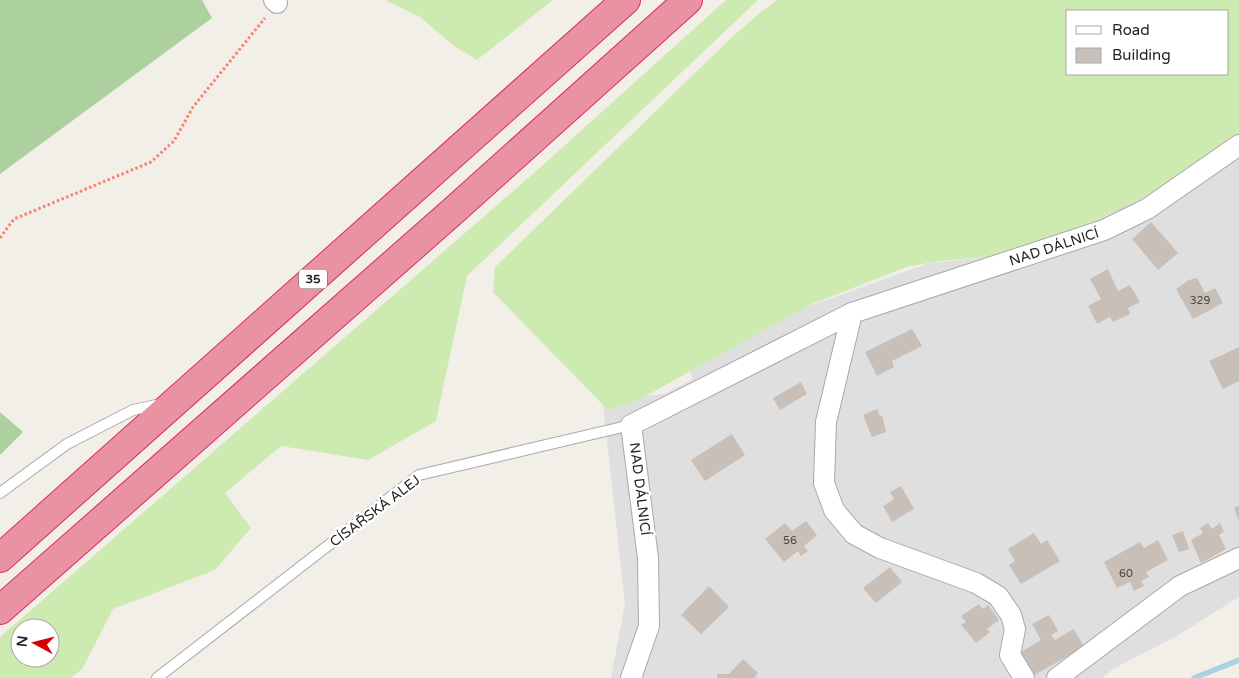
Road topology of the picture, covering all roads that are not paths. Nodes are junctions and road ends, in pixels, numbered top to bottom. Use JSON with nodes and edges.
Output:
{"nodes":[{"id":1,"x":626,"y":0,"type":"edge"},
{"id":2,"x":688,"y":0,"type":"edge"},
{"id":3,"x":1239,"y":145,"type":"edge"},
{"id":4,"x":852,"y":313,"type":"junction"},
{"id":5,"x":176,"y":400,"type":"junction"},
{"id":6,"x":631,"y":425,"type":"junction"},
{"id":7,"x":0,"y":493,"type":"edge"},
{"id":8,"x":0,"y":558,"type":"edge"},
{"id":9,"x":1239,"y":558,"type":"edge"},
{"id":10,"x":0,"y":610,"type":"edge"},
{"id":11,"x":157,"y":678,"type":"edge"},
{"id":12,"x":631,"y":678,"type":"edge"},
{"id":13,"x":1024,"y":678,"type":"edge"},
{"id":14,"x":1057,"y":678,"type":"edge"}],
"edges":[{"from":1,"to":5,"type":"highway","number":"35"},
{"from":2,"to":10,"type":"highway"},
{"from":3,"to":4,"type":"street","name":"NAD DÁLNICÍ"},
{"from":4,"to":6,"type":"street","name":"NAD DÁLNICÍ"},
{"from":4,"to":13,"type":"street"},
{"from":5,"to":7,"type":"lane"},
{"from":5,"to":8,"type":"highway","number":"35"},
{"from":6,"to":11,"type":"lane","name":"CÍSAŘSKÁ ALEJ"},
{"from":6,"to":12,"type":"street","name":"NAD DÁLNICÍ"},
{"from":9,"to":14,"type":"street"}]}
